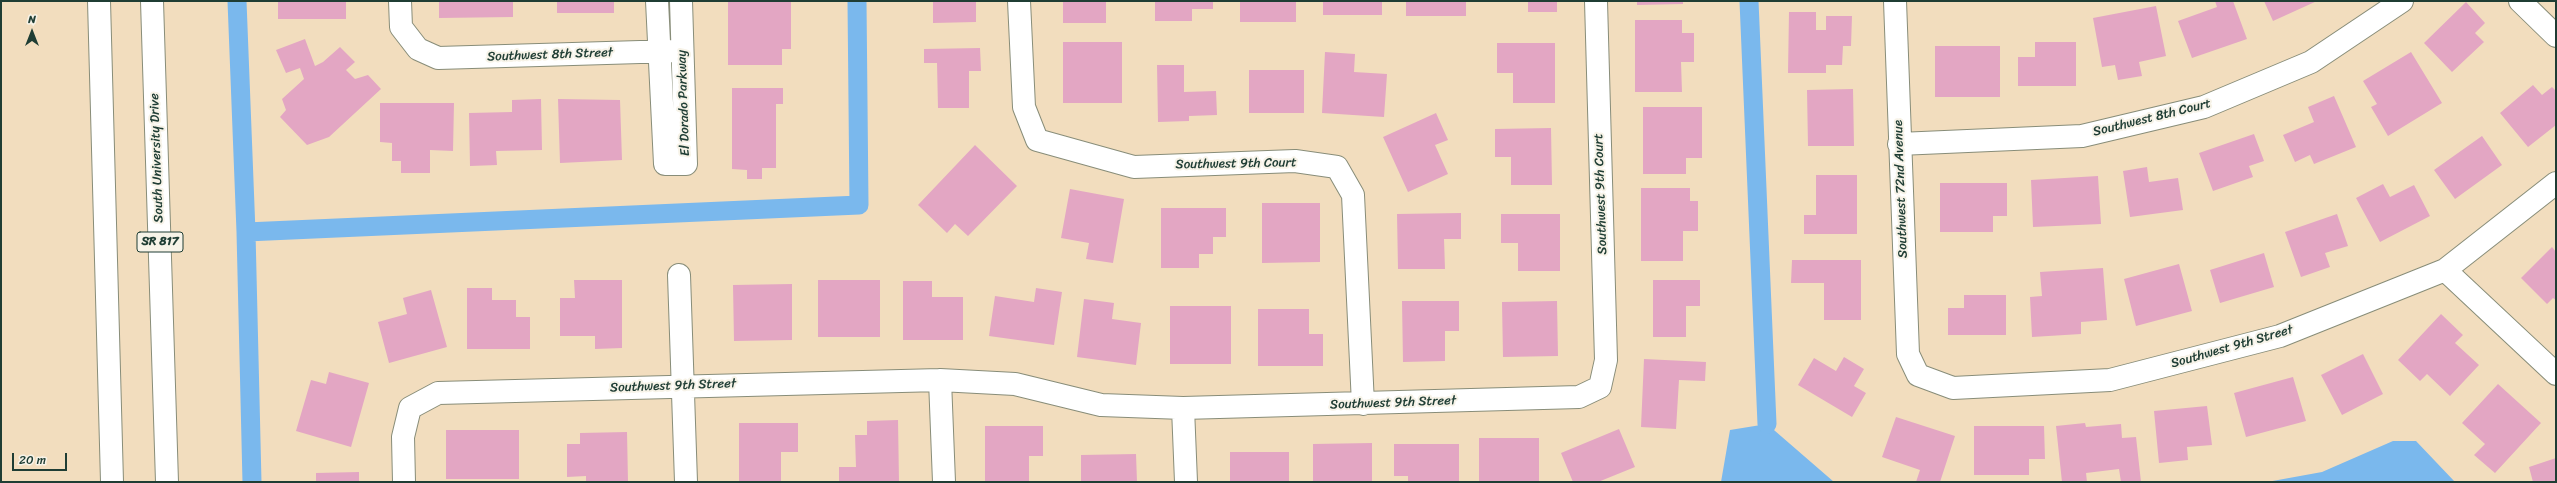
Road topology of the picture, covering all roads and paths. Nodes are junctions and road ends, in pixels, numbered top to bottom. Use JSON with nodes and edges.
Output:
{"nodes":[{"id":1,"x":99,"y":1,"type":"edge"},
{"id":2,"x":152,"y":1,"type":"edge"},
{"id":3,"x":400,"y":1,"type":"edge"},
{"id":4,"x":657,"y":1,"type":"edge"},
{"id":5,"x":681,"y":1,"type":"edge"},
{"id":6,"x":1019,"y":1,"type":"edge"},
{"id":7,"x":1596,"y":1,"type":"edge"},
{"id":8,"x":1895,"y":1,"type":"edge"},
{"id":9,"x":2402,"y":1,"type":"edge"},
{"id":10,"x":2520,"y":1,"type":"edge"},
{"id":11,"x":2556,"y":36,"type":"edge"},
{"id":12,"x":683,"y":50,"type":"junction"},
{"id":13,"x":659,"y":52,"type":"junction"},
{"id":14,"x":1899,"y":144,"type":"junction"},
{"id":15,"x":2556,"y":183,"type":"edge"},
{"id":16,"x":2445,"y":270,"type":"junction"},
{"id":17,"x":679,"y":275,"type":"dead end"},
{"id":18,"x":2556,"y":374,"type":"edge"},
{"id":19,"x":1918,"y":375,"type":"joint"},
{"id":20,"x":940,"y":380,"type":"junction"},
{"id":21,"x":683,"y":385,"type":"junction"},
{"id":22,"x":1600,"y":387,"type":"joint"},
{"id":23,"x":1363,"y":404,"type":"junction"},
{"id":24,"x":1183,"y":408,"type":"junction"},
{"id":25,"x":112,"y":482,"type":"edge"},
{"id":26,"x":167,"y":482,"type":"edge"},
{"id":27,"x":404,"y":482,"type":"edge"},
{"id":28,"x":686,"y":482,"type":"edge"},
{"id":29,"x":944,"y":482,"type":"edge"},
{"id":30,"x":1186,"y":482,"type":"edge"}],
"edges":[{"from":1,"to":25,"type":"street"},
{"from":2,"to":26,"type":"street","name":"South University Drive","number":"SR 817"},
{"from":3,"to":13,"type":"street","name":"Southwest 8th Street"},
{"from":4,"to":13,"type":"street","name":"El Dorado Parkway"},
{"from":5,"to":12,"type":"street","name":"El Dorado Parkway"},
{"from":6,"to":23,"type":"street","name":"Southwest 9th Court"},
{"from":7,"to":22,"type":"street","name":"Southwest 9th Court"},
{"from":8,"to":14,"type":"street","name":"Southwest 72nd Avenue"},
{"from":9,"to":14,"type":"street","name":"Southwest 8th Court"},
{"from":10,"to":11,"type":"street"},
{"from":12,"to":13,"type":"street","name":"Southwest 8th Street"},
{"from":12,"to":13,"type":"street","name":"El Dorado Parkway"},
{"from":14,"to":19,"type":"street","name":"Southwest 72nd Avenue"},
{"from":15,"to":16,"type":"street","name":"Southwest 9th Street"},
{"from":16,"to":18,"type":"street"},
{"from":16,"to":19,"type":"street","name":"Southwest 9th Street"},
{"from":17,"to":21,"type":"street"},
{"from":20,"to":21,"type":"street","name":"Southwest 9th Street"},
{"from":20,"to":24,"type":"street","name":"Southwest 9th Street"},
{"from":20,"to":29,"type":"street"},
{"from":21,"to":27,"type":"street","name":"Southwest 9th Street"},
{"from":21,"to":28,"type":"street"},
{"from":22,"to":23,"type":"street","name":"Southwest 9th Street"},
{"from":23,"to":24,"type":"street","name":"Southwest 9th Street"},
{"from":24,"to":30,"type":"street"}]}
